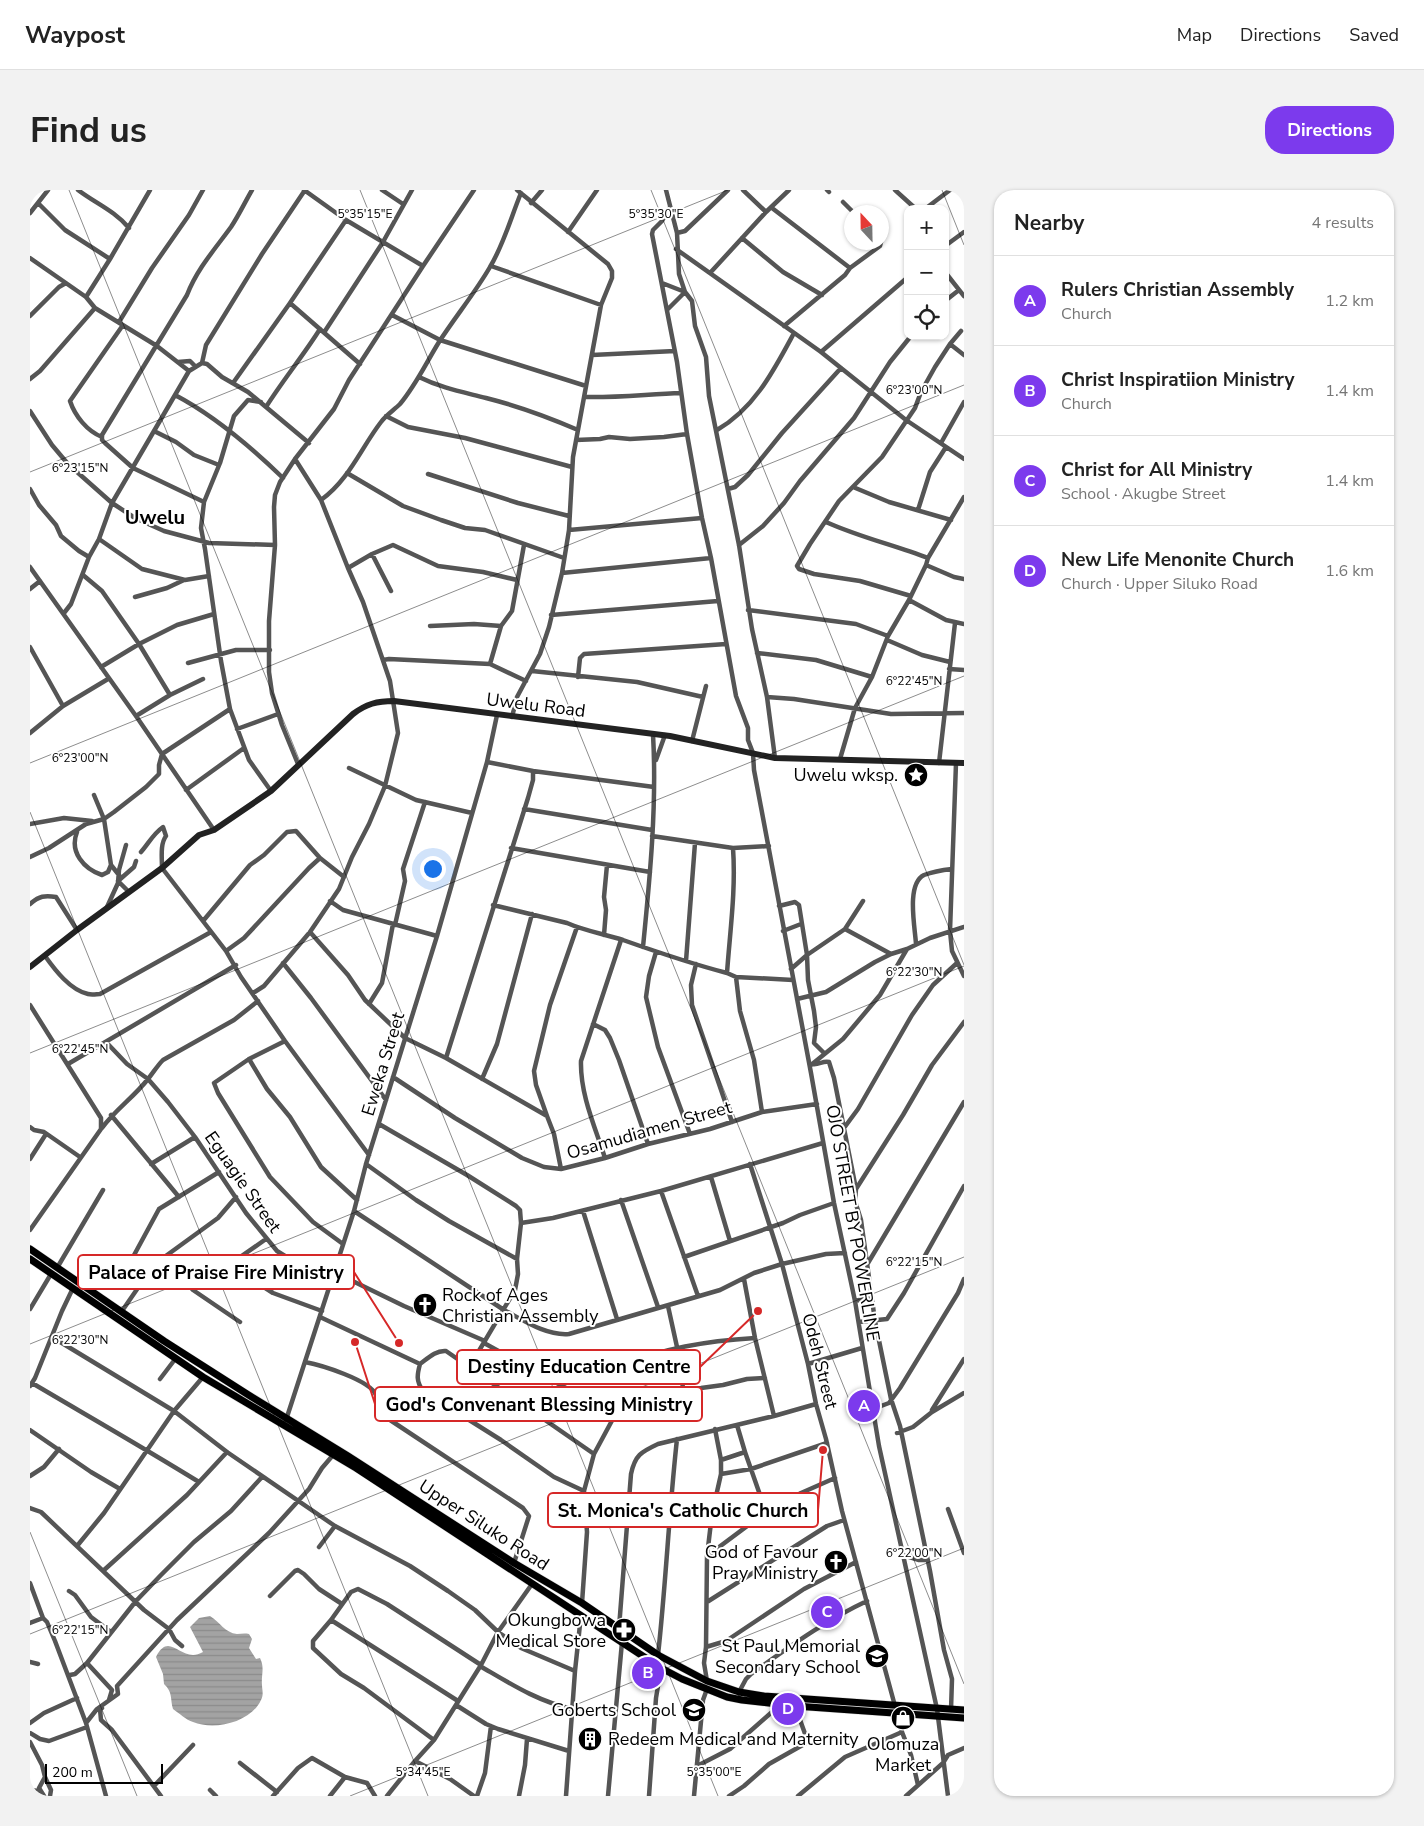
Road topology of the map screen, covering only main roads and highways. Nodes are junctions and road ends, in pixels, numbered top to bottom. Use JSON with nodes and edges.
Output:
{"nodes":[{"id":1,"x":30,"y":1249,"type":"edge"},
{"id":2,"x":30,"y":1259,"type":"edge"},
{"id":3,"x":285,"y":1422,"type":"junction"},
{"id":4,"x":707,"y":1685,"type":"junction"},
{"id":5,"x":896,"y":1709,"type":"junction"},
{"id":6,"x":964,"y":1710,"type":"edge"},
{"id":7,"x":937,"y":1713,"type":"junction"},
{"id":8,"x":964,"y":1718,"type":"edge"}],
"edges":[{"from":1,"to":3,"type":"main road","name":"Upper Siluko Road"},
{"from":2,"to":3,"type":"main road","name":"Upper Siluko Road"},
{"from":3,"to":4,"type":"main road","name":"Upper Siluko Road"},
{"from":3,"to":4,"type":"main road","name":"Upper Siluko Road"},
{"from":4,"to":5,"type":"main road","name":"Upper Siluko Road"},
{"from":4,"to":5,"type":"main road","name":"Upper Siluko Road"},
{"from":5,"to":7,"type":"main road","name":"Upper Siluko Road"},
{"from":6,"to":7,"type":"main road","name":"Upper Siluko Road"},
{"from":7,"to":8,"type":"main road","name":"Upper Siluko Road"}]}
